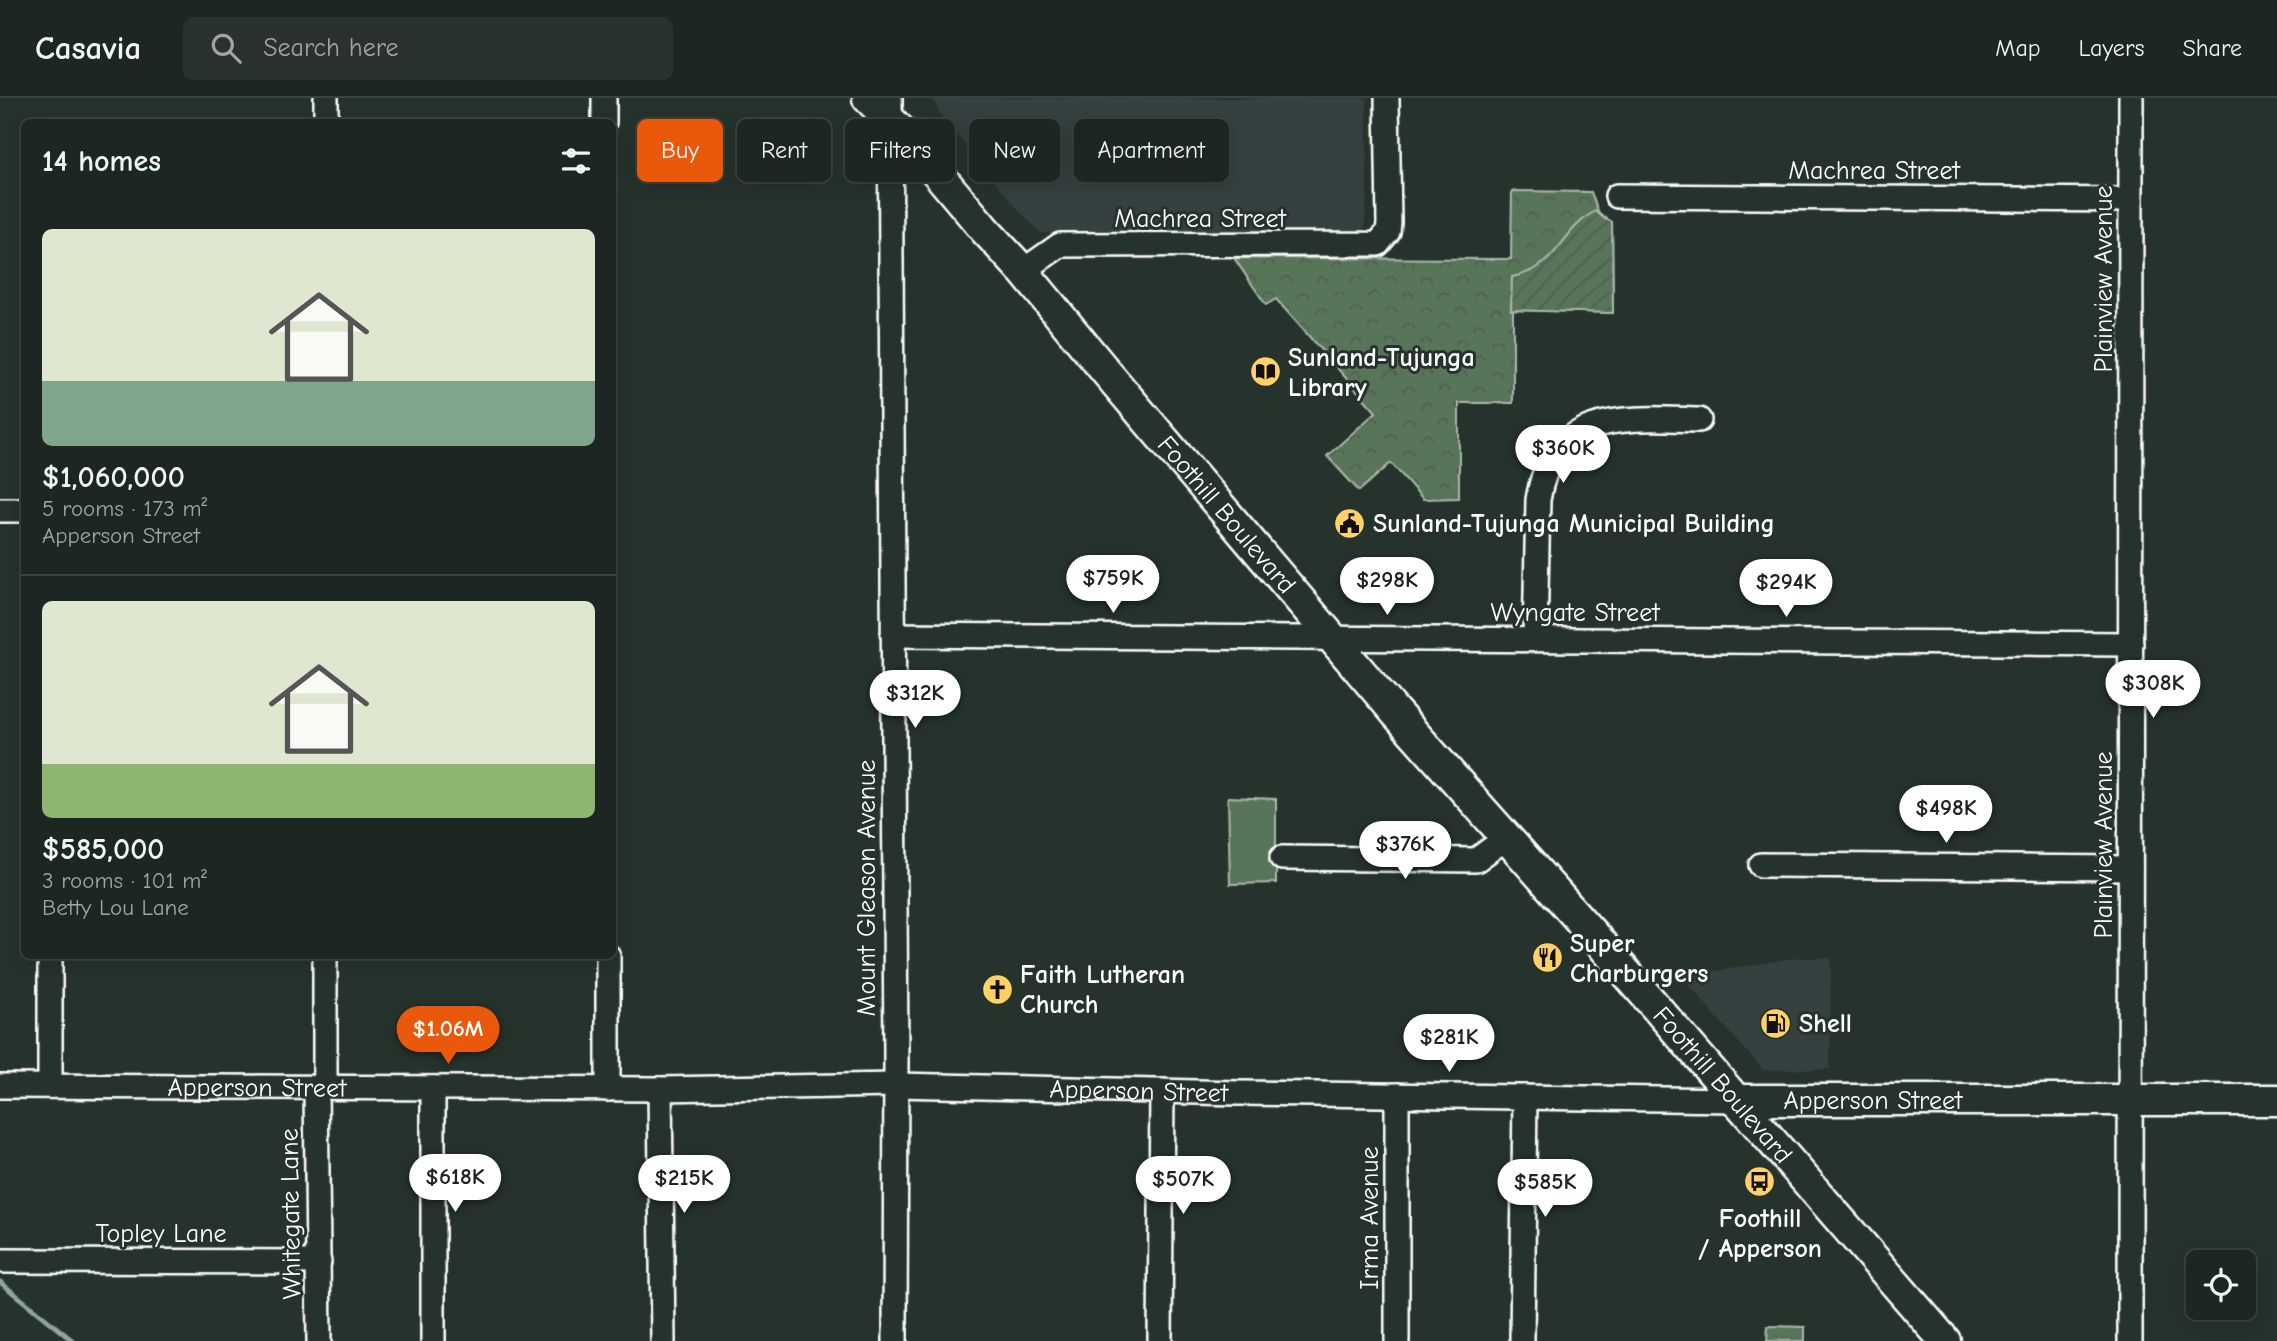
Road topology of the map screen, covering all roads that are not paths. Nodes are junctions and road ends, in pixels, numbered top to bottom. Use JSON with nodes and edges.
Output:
{"nodes":[{"id":1,"x":326,"y":98,"type":"edge"},
{"id":2,"x":604,"y":98,"type":"edge"},
{"id":3,"x":868,"y":98,"type":"edge"},
{"id":4,"x":1387,"y":98,"type":"edge"},
{"id":5,"x":2131,"y":98,"type":"edge"},
{"id":6,"x":890,"y":108,"type":"edge"},
{"id":7,"x":326,"y":119,"type":"edge"},
{"id":8,"x":604,"y":119,"type":"edge"},
{"id":9,"x":1617,"y":196,"type":"dead end"},
{"id":10,"x":2131,"y":200,"type":"junction"},
{"id":11,"x":1023,"y":271,"type":"junction"},
{"id":12,"x":1699,"y":420,"type":"dead end"},
{"id":13,"x":0,"y":510,"type":"edge"},
{"id":14,"x":21,"y":510,"type":"edge"},
{"id":15,"x":893,"y":635,"type":"junction"},
{"id":16,"x":1333,"y":639,"type":"junction"},
{"id":17,"x":1535,"y":639,"type":"junction"},
{"id":18,"x":2131,"y":644,"type":"junction"},
{"id":19,"x":1506,"y":838,"type":"junction"},
{"id":20,"x":1282,"y":858,"type":"dead end"},
{"id":21,"x":1761,"y":865,"type":"dead end"},
{"id":22,"x":2130,"y":868,"type":"junction"},
{"id":23,"x":50,"y":959,"type":"edge"},
{"id":24,"x":325,"y":959,"type":"edge"},
{"id":25,"x":608,"y":959,"type":"edge"},
{"id":26,"x":896,"y":1085,"type":"junction"},
{"id":27,"x":0,"y":1086,"type":"edge"},
{"id":28,"x":50,"y":1086,"type":"junction"},
{"id":29,"x":321,"y":1087,"type":"junction"},
{"id":30,"x":433,"y":1088,"type":"junction"},
{"id":31,"x":608,"y":1089,"type":"junction"},
{"id":32,"x":660,"y":1089,"type":"junction"},
{"id":33,"x":1162,"y":1091,"type":"junction"},
{"id":34,"x":1397,"y":1095,"type":"junction"},
{"id":35,"x":1525,"y":1097,"type":"junction"},
{"id":36,"x":2130,"y":1099,"type":"junction"},
{"id":37,"x":1735,"y":1100,"type":"junction"},
{"id":38,"x":2277,"y":1100,"type":"edge"},
{"id":39,"x":2,"y":1261,"type":"dead end"},
{"id":40,"x":319,"y":1262,"type":"junction"},
{"id":41,"x":319,"y":1341,"type":"edge"},
{"id":42,"x":433,"y":1341,"type":"edge"},
{"id":43,"x":663,"y":1341,"type":"edge"},
{"id":44,"x":895,"y":1341,"type":"edge"},
{"id":45,"x":1160,"y":1341,"type":"edge"},
{"id":46,"x":1397,"y":1341,"type":"edge"},
{"id":47,"x":1522,"y":1341,"type":"edge"},
{"id":48,"x":1945,"y":1341,"type":"edge"},
{"id":49,"x":2130,"y":1341,"type":"edge"}],
"edges":[{"from":1,"to":7,"type":"street"},
{"from":2,"to":8,"type":"street"},
{"from":3,"to":6,"type":"main road","name":"Foothill Boulevard"},
{"from":4,"to":11,"type":"street","name":"Machrea Street"},
{"from":5,"to":10,"type":"street","name":"Plainview Avenue"},
{"from":6,"to":11,"type":"main road","name":"Foothill Boulevard"},
{"from":6,"to":15,"type":"street","name":"Mount Gleason Avenue"},
{"from":9,"to":10,"type":"street","name":"Machrea Street"},
{"from":10,"to":18,"type":"street","name":"Plainview Avenue"},
{"from":11,"to":16,"type":"main road","name":"Foothill Boulevard"},
{"from":12,"to":17,"type":"street"},
{"from":13,"to":14,"type":"street"},
{"from":15,"to":16,"type":"street","name":"Wyngate Street"},
{"from":15,"to":26,"type":"street","name":"Mount Gleason Avenue"},
{"from":16,"to":17,"type":"street","name":"Wyngate Street"},
{"from":16,"to":19,"type":"main road","name":"Foothill Boulevard"},
{"from":17,"to":18,"type":"street","name":"Wyngate Street"},
{"from":18,"to":22,"type":"street","name":"Plainview Avenue"},
{"from":19,"to":20,"type":"street"},
{"from":19,"to":37,"type":"main road","name":"Foothill Boulevard"},
{"from":21,"to":22,"type":"street"},
{"from":22,"to":36,"type":"street","name":"Plainview Avenue"},
{"from":23,"to":28,"type":"street"},
{"from":24,"to":29,"type":"street","name":"Whitegate Lane"},
{"from":25,"to":31,"type":"street"},
{"from":26,"to":32,"type":"street","name":"Apperson Street"},
{"from":26,"to":33,"type":"street","name":"Apperson Street"},
{"from":26,"to":44,"type":"street","name":"Mount Gleason Avenue"},
{"from":27,"to":28,"type":"street","name":"Apperson Street"},
{"from":28,"to":29,"type":"street","name":"Apperson Street"},
{"from":29,"to":30,"type":"street","name":"Apperson Street"},
{"from":29,"to":40,"type":"street","name":"Whitegate Lane"},
{"from":30,"to":31,"type":"street","name":"Apperson Street"},
{"from":30,"to":42,"type":"street"},
{"from":31,"to":32,"type":"street","name":"Apperson Street"},
{"from":32,"to":43,"type":"street"},
{"from":33,"to":34,"type":"street","name":"Apperson Street"},
{"from":33,"to":45,"type":"street"},
{"from":34,"to":35,"type":"street","name":"Apperson Street"},
{"from":34,"to":46,"type":"street","name":"Irma Avenue"},
{"from":35,"to":37,"type":"street","name":"Apperson Street"},
{"from":35,"to":47,"type":"street"},
{"from":36,"to":37,"type":"main road","name":"Apperson Street"},
{"from":36,"to":38,"type":"main road","name":"Apperson Street"},
{"from":36,"to":49,"type":"street","name":"Plainview Avenue"},
{"from":37,"to":48,"type":"main road","name":"Foothill Boulevard"},
{"from":39,"to":40,"type":"street","name":"Topley Lane"},
{"from":40,"to":41,"type":"street","name":"Whitegate Lane"}]}
